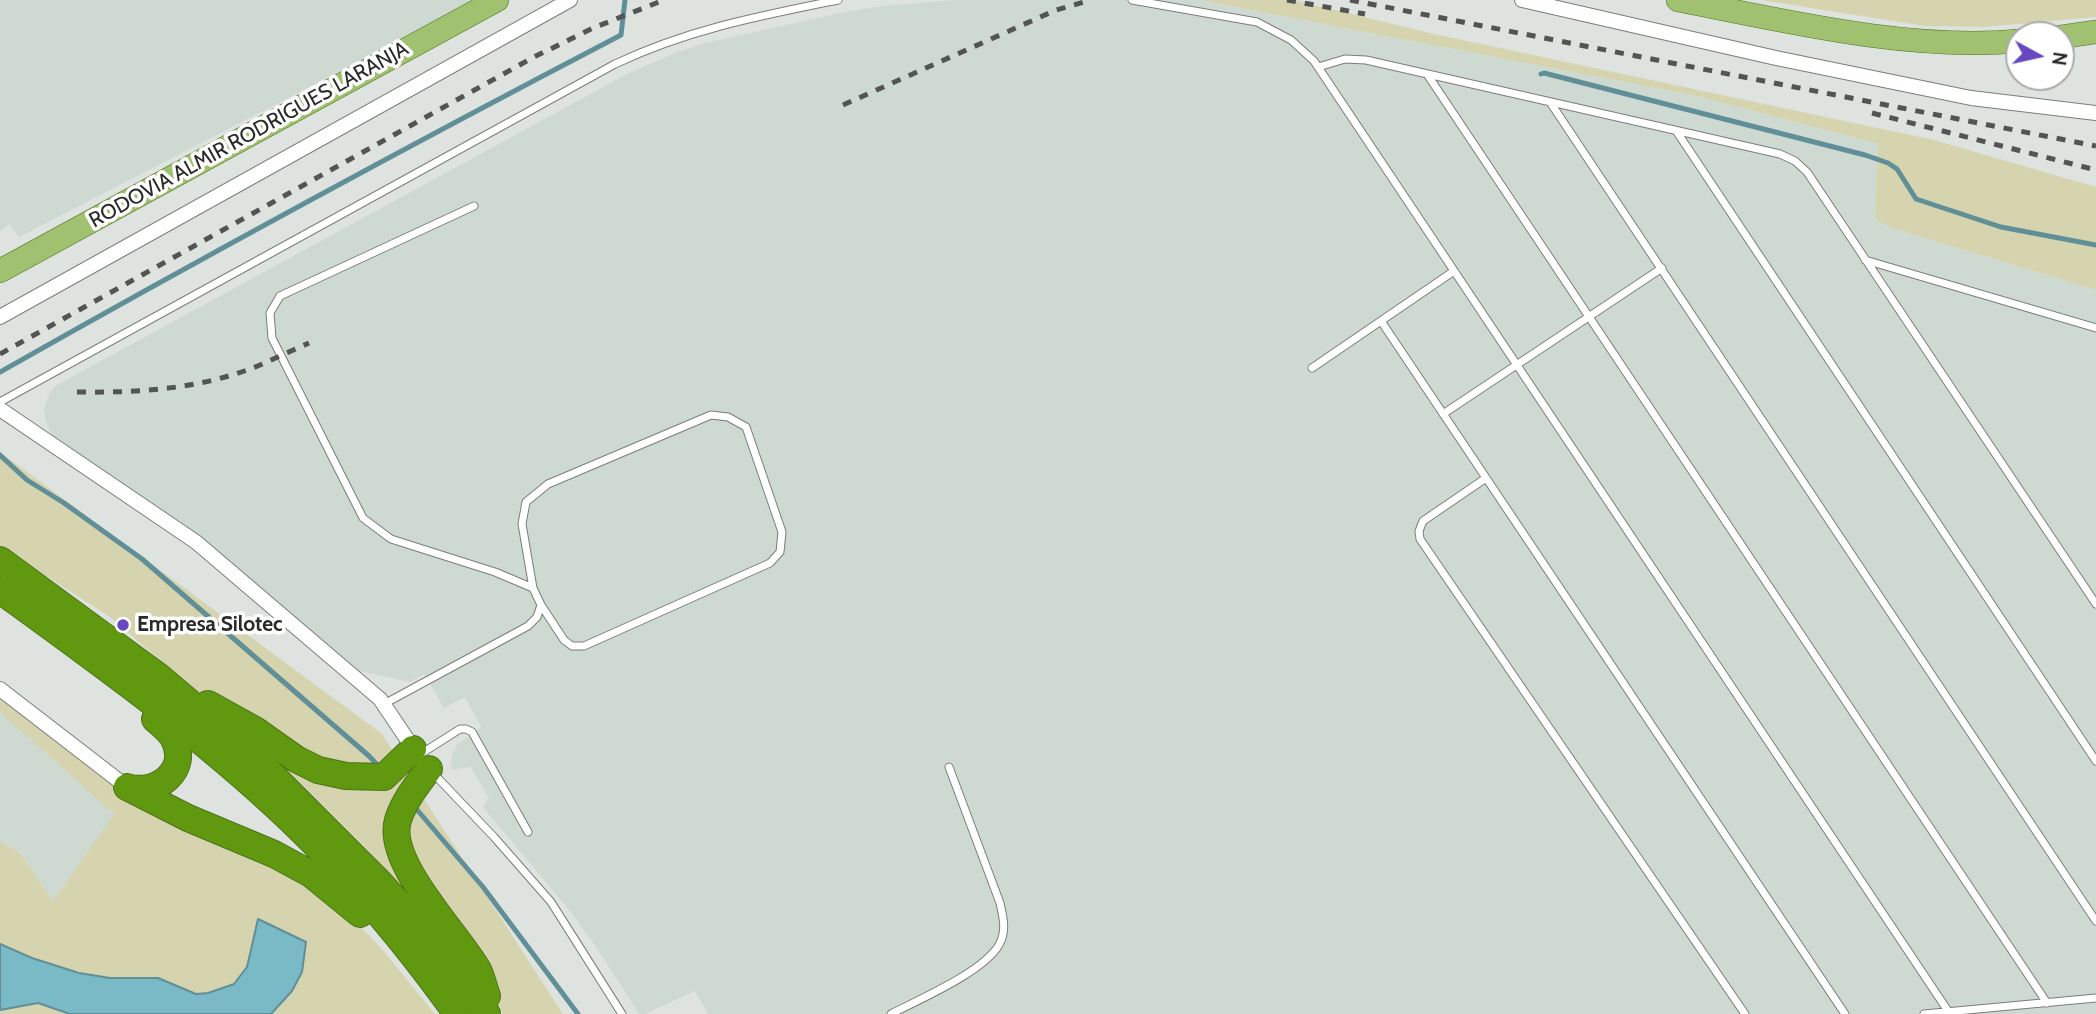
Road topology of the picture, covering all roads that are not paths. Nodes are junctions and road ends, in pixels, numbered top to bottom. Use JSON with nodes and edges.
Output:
{"nodes":[{"id":1,"x":497,"y":0,"type":"edge"},
{"id":2,"x":570,"y":0,"type":"edge"},
{"id":3,"x":838,"y":0,"type":"edge"},
{"id":4,"x":1132,"y":0,"type":"edge"},
{"id":5,"x":1522,"y":0,"type":"edge"},
{"id":6,"x":1678,"y":0,"type":"edge"},
{"id":7,"x":2096,"y":32,"type":"edge"},
{"id":8,"x":2075,"y":35,"type":"edge"},
{"id":9,"x":2005,"y":41,"type":"edge"},
{"id":10,"x":1318,"y":67,"type":"junction"},
{"id":11,"x":1427,"y":74,"type":"junction"},
{"id":12,"x":1549,"y":102,"type":"junction"},
{"id":13,"x":2096,"y":113,"type":"edge"},
{"id":14,"x":1677,"y":131,"type":"junction"},
{"id":15,"x":474,"y":206,"type":"dead end"},
{"id":16,"x":1866,"y":260,"type":"junction"},
{"id":17,"x":1662,"y":268,"type":"junction"},
{"id":18,"x":0,"y":271,"type":"edge"},
{"id":19,"x":1454,"y":271,"type":"junction"},
{"id":20,"x":1589,"y":316,"type":"junction"},
{"id":21,"x":0,"y":317,"type":"edge"},
{"id":22,"x":1381,"y":321,"type":"junction"},
{"id":23,"x":2096,"y":328,"type":"edge"},
{"id":24,"x":1517,"y":365,"type":"junction"},
{"id":25,"x":1312,"y":368,"type":"dead end"},
{"id":26,"x":0,"y":402,"type":"edge"},
{"id":27,"x":0,"y":409,"type":"edge"},
{"id":28,"x":1443,"y":414,"type":"junction"},
{"id":29,"x":1486,"y":478,"type":"junction"},
{"id":30,"x":0,"y":560,"type":"edge"},
{"id":31,"x":533,"y":588,"type":"junction"},
{"id":32,"x":0,"y":590,"type":"edge"},
{"id":33,"x":2096,"y":604,"type":"edge"},
{"id":34,"x":541,"y":605,"type":"junction"},
{"id":35,"x":158,"y":676,"type":"junction"},
{"id":36,"x":131,"y":687,"type":"junction"},
{"id":37,"x":0,"y":689,"type":"edge"},
{"id":38,"x":383,"y":705,"type":"junction"},
{"id":39,"x":420,"y":758,"type":"junction"},
{"id":40,"x":2096,"y":761,"type":"edge"},
{"id":41,"x":949,"y":767,"type":"dead end"},
{"id":42,"x":127,"y":787,"type":"junction"},
{"id":43,"x":528,"y":832,"type":"dead end"},
{"id":44,"x":2096,"y":920,"type":"edge"},
{"id":45,"x":429,"y":975,"type":"junction"},
{"id":46,"x":2096,"y":998,"type":"edge"},
{"id":47,"x":2047,"y":1003,"type":"junction"},
{"id":48,"x":1950,"y":1013,"type":"edge"},
{"id":49,"x":457,"y":1014,"type":"edge"},
{"id":50,"x":487,"y":1014,"type":"edge"},
{"id":51,"x":493,"y":1014,"type":"edge"},
{"id":52,"x":622,"y":1014,"type":"edge"},
{"id":53,"x":891,"y":1014,"type":"edge"},
{"id":54,"x":1745,"y":1014,"type":"edge"},
{"id":55,"x":1845,"y":1014,"type":"edge"},
{"id":56,"x":1924,"y":1014,"type":"edge"}],
"edges":[{"from":1,"to":18,"type":"main road","name":"RODOVIA ALMIR RODRIGUES LARANJA"},
{"from":2,"to":21,"type":"street"},
{"from":3,"to":26,"type":"lane"},
{"from":4,"to":10,"type":"lane"},
{"from":5,"to":13,"type":"street"},
{"from":6,"to":9,"type":"main road"},
{"from":7,"to":8,"type":"main road"},
{"from":10,"to":11,"type":"lane"},
{"from":10,"to":19,"type":"lane"},
{"from":11,"to":12,"type":"lane"},
{"from":11,"to":20,"type":"lane"},
{"from":12,"to":14,"type":"lane"},
{"from":12,"to":17,"type":"lane"},
{"from":14,"to":16,"type":"lane"},
{"from":14,"to":40,"type":"lane"},
{"from":15,"to":31,"type":"lane"},
{"from":16,"to":23,"type":"lane"},
{"from":16,"to":33,"type":"lane"},
{"from":17,"to":20,"type":"lane"},
{"from":17,"to":44,"type":"lane"},
{"from":19,"to":22,"type":"lane"},
{"from":19,"to":24,"type":"lane"},
{"from":20,"to":24,"type":"lane"},
{"from":20,"to":47,"type":"lane"},
{"from":22,"to":25,"type":"lane"},
{"from":22,"to":28,"type":"lane"},
{"from":24,"to":28,"type":"lane"},
{"from":24,"to":48,"type":"lane"},
{"from":27,"to":38,"type":"street"},
{"from":28,"to":29,"type":"lane"},
{"from":29,"to":54,"type":"lane"},
{"from":29,"to":55,"type":"lane"},
{"from":30,"to":35,"type":"highway"},
{"from":31,"to":34,"type":"lane"},
{"from":31,"to":34,"type":"lane"},
{"from":32,"to":36,"type":"highway"},
{"from":34,"to":38,"type":"lane"},
{"from":35,"to":39,"type":"highway"},
{"from":35,"to":50,"type":"highway"},
{"from":36,"to":42,"type":"highway"},
{"from":36,"to":45,"type":"highway"},
{"from":37,"to":42,"type":"street"},
{"from":38,"to":39,"type":"street"},
{"from":39,"to":43,"type":"lane"},
{"from":39,"to":51,"type":"highway"},
{"from":39,"to":52,"type":"lane"},
{"from":41,"to":53,"type":"lane"},
{"from":42,"to":45,"type":"highway"},
{"from":45,"to":49,"type":"highway"},
{"from":46,"to":47,"type":"lane"},
{"from":47,"to":48,"type":"lane"},
{"from":48,"to":56,"type":"lane"}]}
